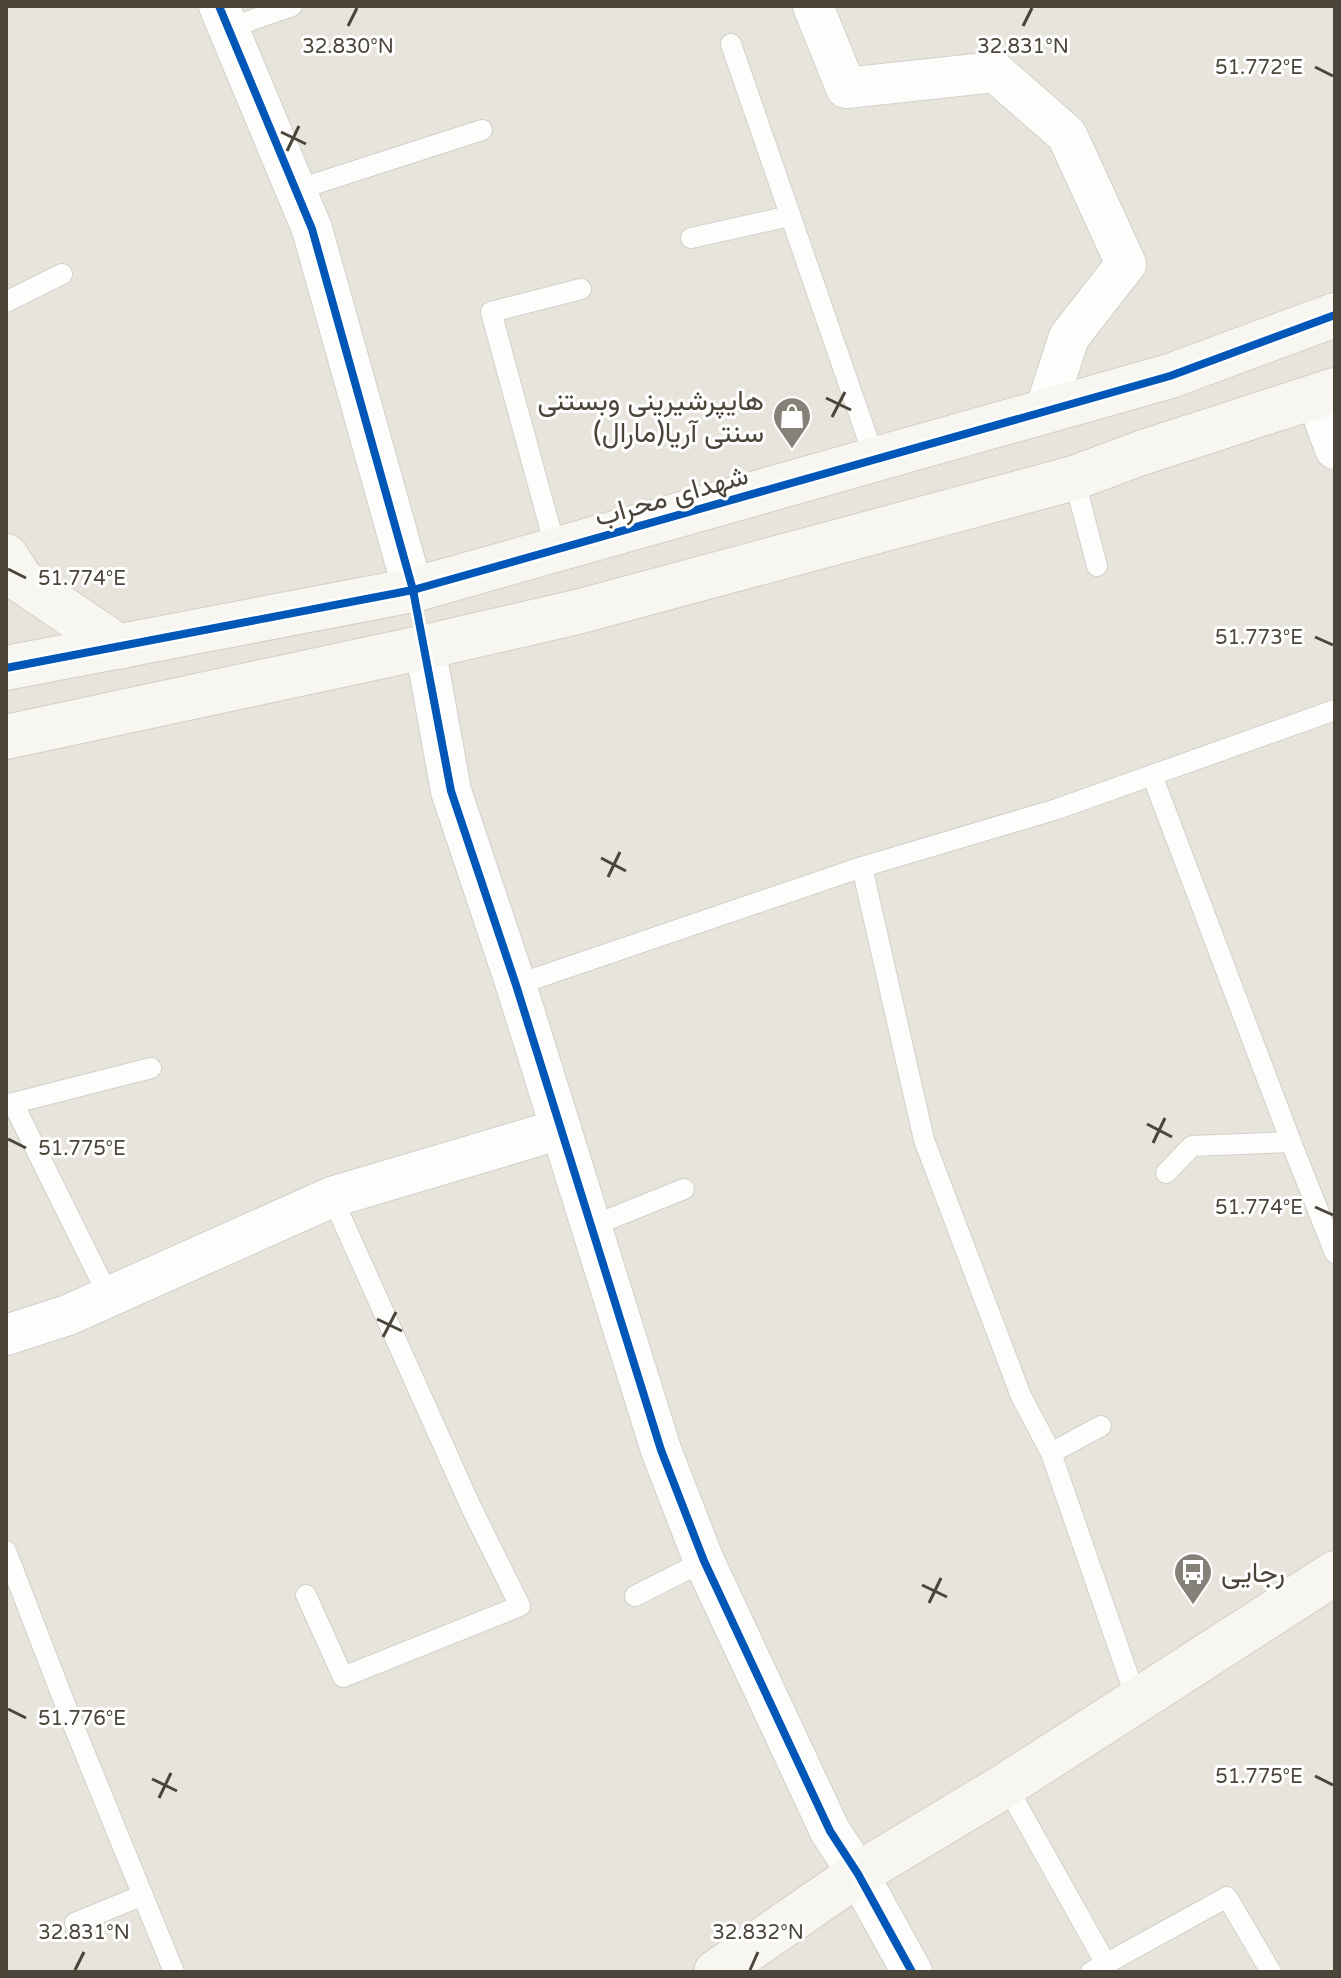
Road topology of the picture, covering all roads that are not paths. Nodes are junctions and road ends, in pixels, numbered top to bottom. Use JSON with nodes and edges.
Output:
{"nodes":[{"id":1,"x":292,"y":6,"type":"edge"},
{"id":2,"x":813,"y":6,"type":"edge"},
{"id":3,"x":224,"y":17,"type":"edge"},
{"id":4,"x":731,"y":44,"type":"dead end"},
{"id":5,"x":482,"y":130,"type":"dead end"},
{"id":6,"x":296,"y":190,"type":"junction"},
{"id":7,"x":790,"y":216,"type":"junction"},
{"id":8,"x":691,"y":238,"type":"dead end"},
{"id":9,"x":62,"y":274,"type":"dead end"},
{"id":10,"x":581,"y":289,"type":"dead end"},
{"id":11,"x":6,"y":302,"type":"edge"},
{"id":12,"x":1335,"y":315,"type":"edge"},
{"id":13,"x":1326,"y":394,"type":"edge"},
{"id":14,"x":1045,"y":411,"type":"junction"},
{"id":15,"x":1335,"y":449,"type":"edge"},
{"id":16,"x":875,"y":460,"type":"junction"},
{"id":17,"x":1074,"y":478,"type":"junction"},
{"id":18,"x":556,"y":550,"type":"junction"},
{"id":19,"x":6,"y":556,"type":"edge"},
{"id":20,"x":1097,"y":566,"type":"dead end"},
{"id":21,"x":413,"y":590,"type":"junction"},
{"id":22,"x":119,"y":647,"type":"junction"},
{"id":23,"x":425,"y":647,"type":"junction"},
{"id":24,"x":6,"y":668,"type":"edge"},
{"id":25,"x":1335,"y":710,"type":"edge"},
{"id":26,"x":6,"y":737,"type":"edge"},
{"id":27,"x":1152,"y":775,"type":"junction"},
{"id":28,"x":862,"y":867,"type":"junction"},
{"id":29,"x":516,"y":985,"type":"junction"},
{"id":30,"x":151,"y":1068,"type":"dead end"},
{"id":31,"x":10,"y":1104,"type":"edge"},
{"id":32,"x":561,"y":1129,"type":"junction"},
{"id":33,"x":1291,"y":1142,"type":"junction"},
{"id":34,"x":1166,"y":1173,"type":"dead end"},
{"id":35,"x":684,"y":1189,"type":"dead end"},
{"id":36,"x":332,"y":1197,"type":"junction"},
{"id":37,"x":592,"y":1226,"type":"junction"},
{"id":38,"x":1335,"y":1253,"type":"edge"},
{"id":39,"x":109,"y":1297,"type":"junction"},
{"id":40,"x":6,"y":1335,"type":"edge"},
{"id":41,"x":1101,"y":1426,"type":"dead end"},
{"id":42,"x":1051,"y":1453,"type":"junction"},
{"id":43,"x":6,"y":1551,"type":"edge"},
{"id":44,"x":704,"y":1561,"type":"junction"},
{"id":45,"x":1335,"y":1573,"type":"edge"},
{"id":46,"x":306,"y":1595,"type":"dead end"},
{"id":47,"x":635,"y":1596,"type":"dead end"},
{"id":48,"x":14,"y":1598,"type":"edge"},
{"id":49,"x":1137,"y":1701,"type":"junction"},
{"id":50,"x":1006,"y":1785,"type":"junction"},
{"id":51,"x":858,"y":1874,"type":"junction"},
{"id":52,"x":143,"y":1895,"type":"junction"},
{"id":53,"x":75,"y":1923,"type":"dead end"},
{"id":54,"x":729,"y":1968,"type":"edge"},
{"id":55,"x":1099,"y":1968,"type":"edge"},
{"id":56,"x":174,"y":1972,"type":"edge"},
{"id":57,"x":912,"y":1972,"type":"edge"},
{"id":58,"x":1271,"y":1972,"type":"edge"}],
"edges":[{"from":1,"to":3,"type":"lane"},
{"from":2,"to":14,"type":"street"},
{"from":3,"to":6,"type":"street"},
{"from":4,"to":7,"type":"lane"},
{"from":5,"to":6,"type":"lane"},
{"from":6,"to":21,"type":"street"},
{"from":7,"to":8,"type":"lane"},
{"from":7,"to":16,"type":"lane"},
{"from":9,"to":11,"type":"lane"},
{"from":10,"to":18,"type":"lane"},
{"from":12,"to":14,"type":"street","name":"شهدای محراب"},
{"from":13,"to":15,"type":"street"},
{"from":13,"to":17,"type":"street"},
{"from":14,"to":16,"type":"street","name":"شهدای محراب"},
{"from":16,"to":18,"type":"street","name":"شهدای محراب"},
{"from":17,"to":20,"type":"lane"},
{"from":17,"to":23,"type":"street"},
{"from":18,"to":21,"type":"street","name":"شهدای محراب"},
{"from":19,"to":22,"type":"street"},
{"from":21,"to":22,"type":"street","name":"شهدای محراب"},
{"from":21,"to":23,"type":"street"},
{"from":22,"to":24,"type":"street","name":"شهدای محراب"},
{"from":23,"to":26,"type":"street"},
{"from":23,"to":29,"type":"street"},
{"from":25,"to":27,"type":"lane"},
{"from":27,"to":28,"type":"lane"},
{"from":27,"to":33,"type":"lane"},
{"from":28,"to":29,"type":"lane"},
{"from":28,"to":42,"type":"lane"},
{"from":29,"to":32,"type":"street"},
{"from":30,"to":31,"type":"lane"},
{"from":31,"to":39,"type":"lane"},
{"from":32,"to":36,"type":"street"},
{"from":32,"to":37,"type":"street"},
{"from":33,"to":34,"type":"lane"},
{"from":33,"to":38,"type":"lane"},
{"from":35,"to":37,"type":"lane"},
{"from":36,"to":39,"type":"street"},
{"from":36,"to":46,"type":"lane"},
{"from":37,"to":44,"type":"street"},
{"from":39,"to":40,"type":"street"},
{"from":41,"to":42,"type":"lane"},
{"from":42,"to":49,"type":"lane"},
{"from":43,"to":48,"type":"lane"},
{"from":44,"to":47,"type":"lane"},
{"from":44,"to":51,"type":"street"},
{"from":45,"to":49,"type":"street"},
{"from":48,"to":52,"type":"lane"},
{"from":49,"to":50,"type":"street"},
{"from":50,"to":51,"type":"street"},
{"from":50,"to":55,"type":"lane"},
{"from":51,"to":54,"type":"street"},
{"from":51,"to":57,"type":"street"},
{"from":52,"to":53,"type":"lane"},
{"from":52,"to":56,"type":"lane"},
{"from":55,"to":58,"type":"lane"}]}
